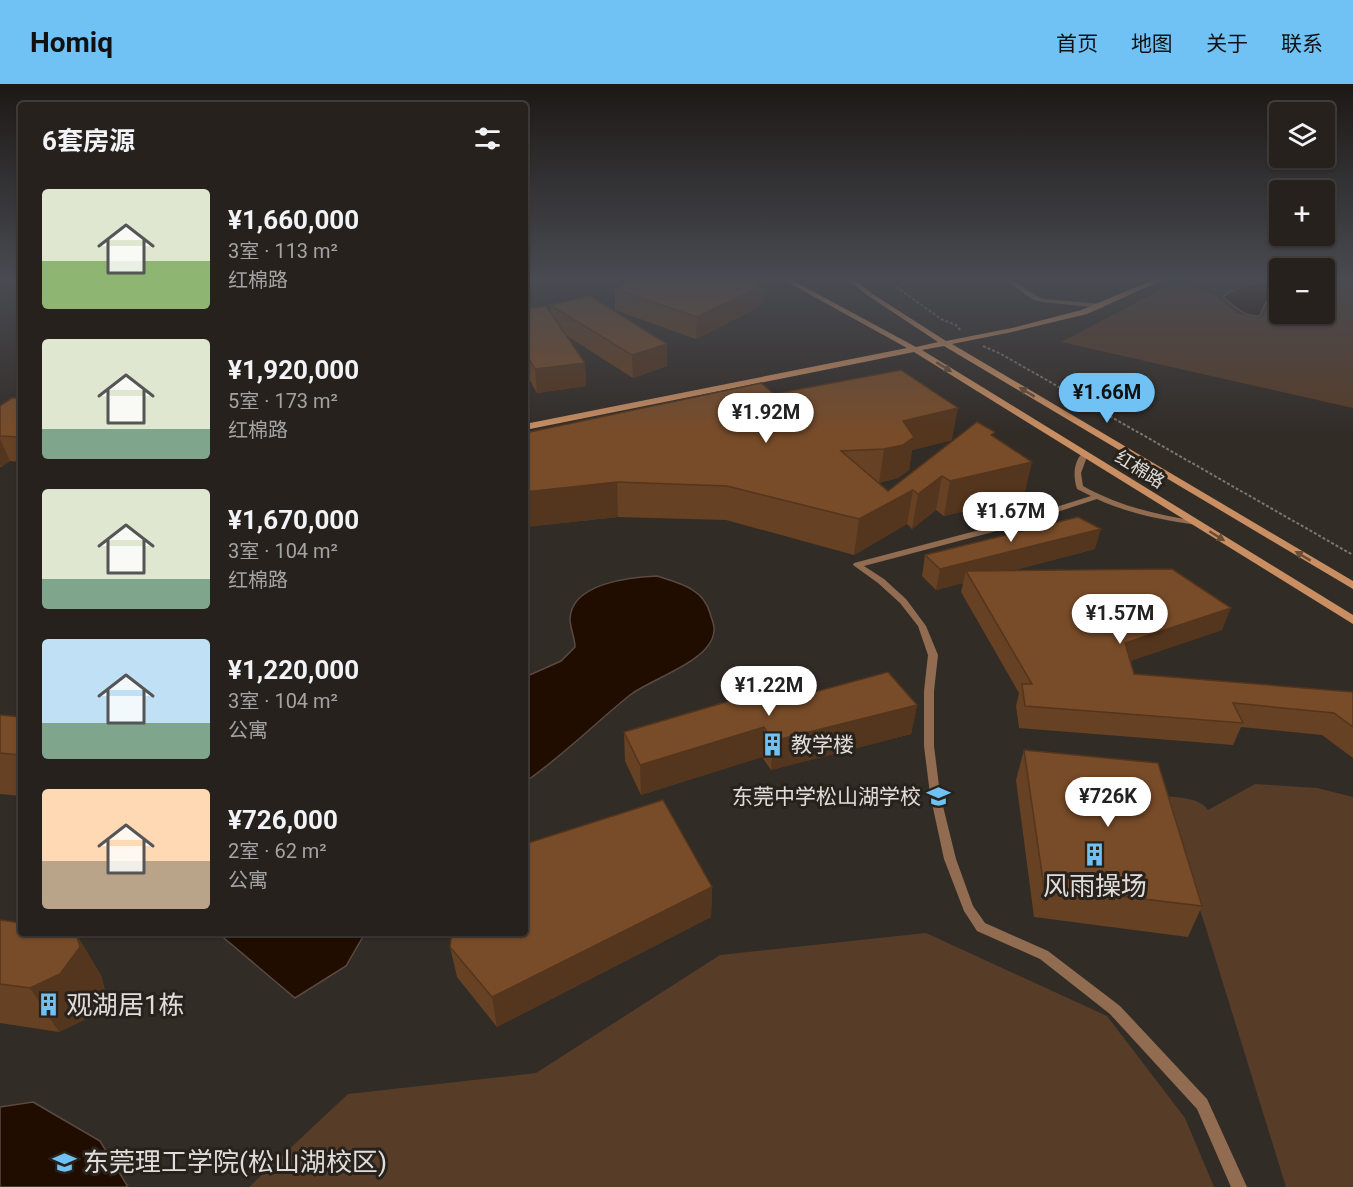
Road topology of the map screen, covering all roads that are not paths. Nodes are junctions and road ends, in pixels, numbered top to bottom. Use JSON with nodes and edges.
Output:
{"nodes":[{"id":1,"x":878,"y":329,"type":"edge"},
{"id":2,"x":924,"y":329,"type":"edge"},
{"id":3,"x":1008,"y":329,"type":"edge"},
{"id":4,"x":946,"y":344,"type":"junction"},
{"id":5,"x":916,"y":350,"type":"junction"},
{"id":6,"x":528,"y":426,"type":"edge"},
{"id":7,"x":1084,"y":454,"type":"junction"},
{"id":8,"x":1096,"y":497,"type":"junction"},
{"id":9,"x":1197,"y":523,"type":"junction"},
{"id":10,"x":1353,"y":586,"type":"edge"},
{"id":11,"x":1353,"y":620,"type":"edge"},
{"id":12,"x":1239,"y":1187,"type":"edge"}],
"edges":[{"from":1,"to":5,"type":"main road","name":"红棉路"},
{"from":2,"to":4,"type":"main road","name":"红棉路"},
{"from":3,"to":4,"type":"main road"},
{"from":4,"to":5,"type":"main road"},
{"from":10,"to":4,"type":"main road","name":"红棉路","one_way":true},
{"from":5,"to":6,"type":"main road"},
{"from":5,"to":7,"type":"main road","name":"红棉路","one_way":true},
{"from":7,"to":8,"type":"lane"},
{"from":7,"to":9,"type":"main road","name":"红棉路"},
{"from":8,"to":9,"type":"lane"},
{"from":8,"to":12,"type":"lane"},
{"from":9,"to":11,"type":"main road","name":"红棉路","one_way":true}]}
